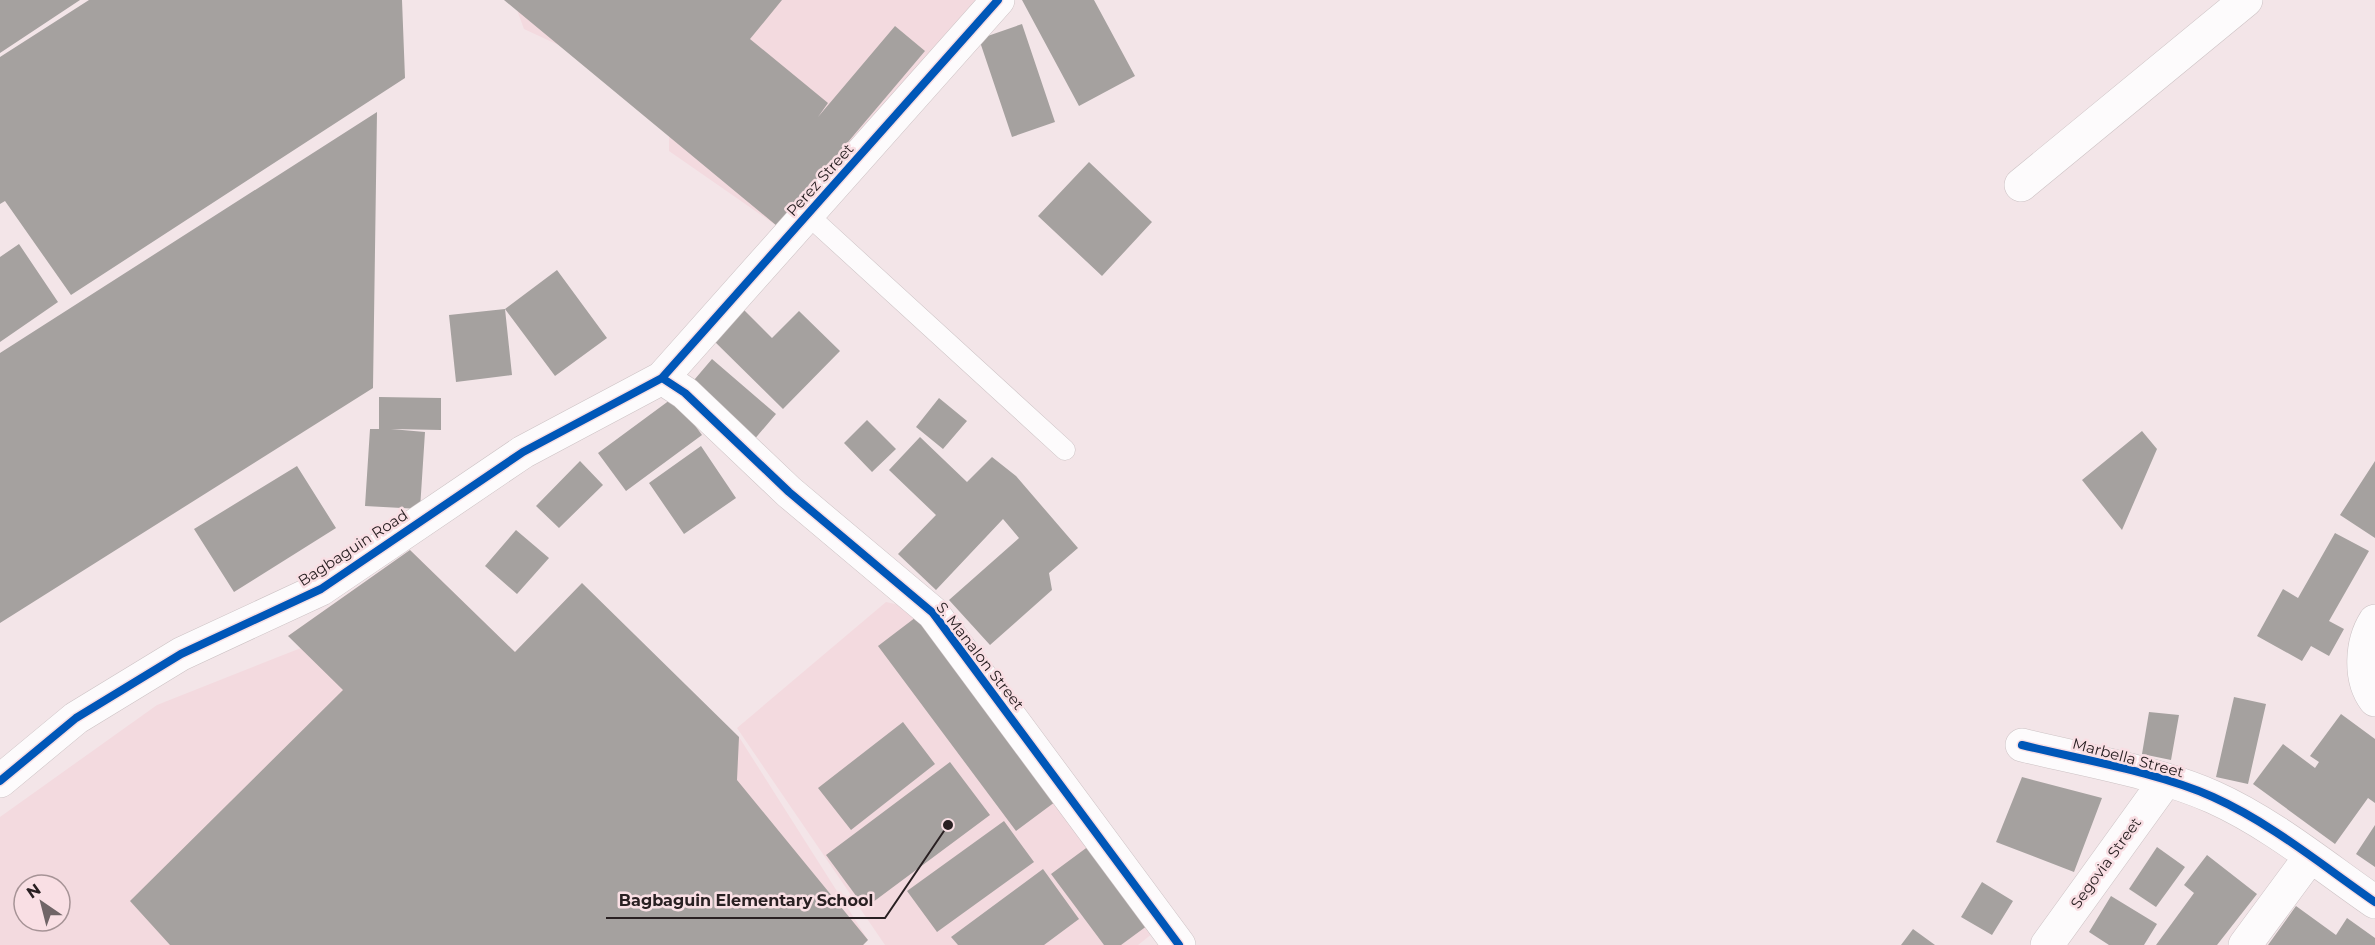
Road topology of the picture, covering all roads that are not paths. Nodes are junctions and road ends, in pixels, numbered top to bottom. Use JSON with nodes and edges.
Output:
{"nodes":[{"id":1,"x":998,"y":0,"type":"edge"},
{"id":2,"x":2246,"y":0,"type":"edge"},
{"id":3,"x":2021,"y":185,"type":"dead end"},
{"id":4,"x":808,"y":215,"type":"junction"},
{"id":5,"x":662,"y":378,"type":"junction"},
{"id":6,"x":1065,"y":450,"type":"dead end"},
{"id":7,"x":2375,"y":621,"type":"edge"},
{"id":8,"x":2375,"y":700,"type":"edge"},
{"id":9,"x":2022,"y":745,"type":"dead end"},
{"id":10,"x":2166,"y":780,"type":"junction"},
{"id":11,"x":0,"y":781,"type":"edge"},
{"id":12,"x":2310,"y":857,"type":"junction"},
{"id":13,"x":2375,"y":902,"type":"edge"},
{"id":14,"x":1176,"y":944,"type":"edge"},
{"id":15,"x":2047,"y":945,"type":"edge"},
{"id":16,"x":2245,"y":945,"type":"edge"}],
"edges":[{"from":1,"to":4,"type":"street","name":"Perez Street"},
{"from":2,"to":3,"type":"street"},
{"from":4,"to":5,"type":"street","name":"Perez Street"},
{"from":4,"to":6,"type":"lane"},
{"from":5,"to":11,"type":"street","name":"Bagbaguin Road"},
{"from":5,"to":14,"type":"street","name":"S. Manalon Street"},
{"from":7,"to":8,"type":"street"},
{"from":9,"to":10,"type":"street","name":"Marbella Street"},
{"from":10,"to":12,"type":"street","name":"Marbella Street"},
{"from":10,"to":15,"type":"street","name":"Segovia Street"},
{"from":12,"to":13,"type":"street","name":"Marbella Street"},
{"from":12,"to":16,"type":"street"}]}
